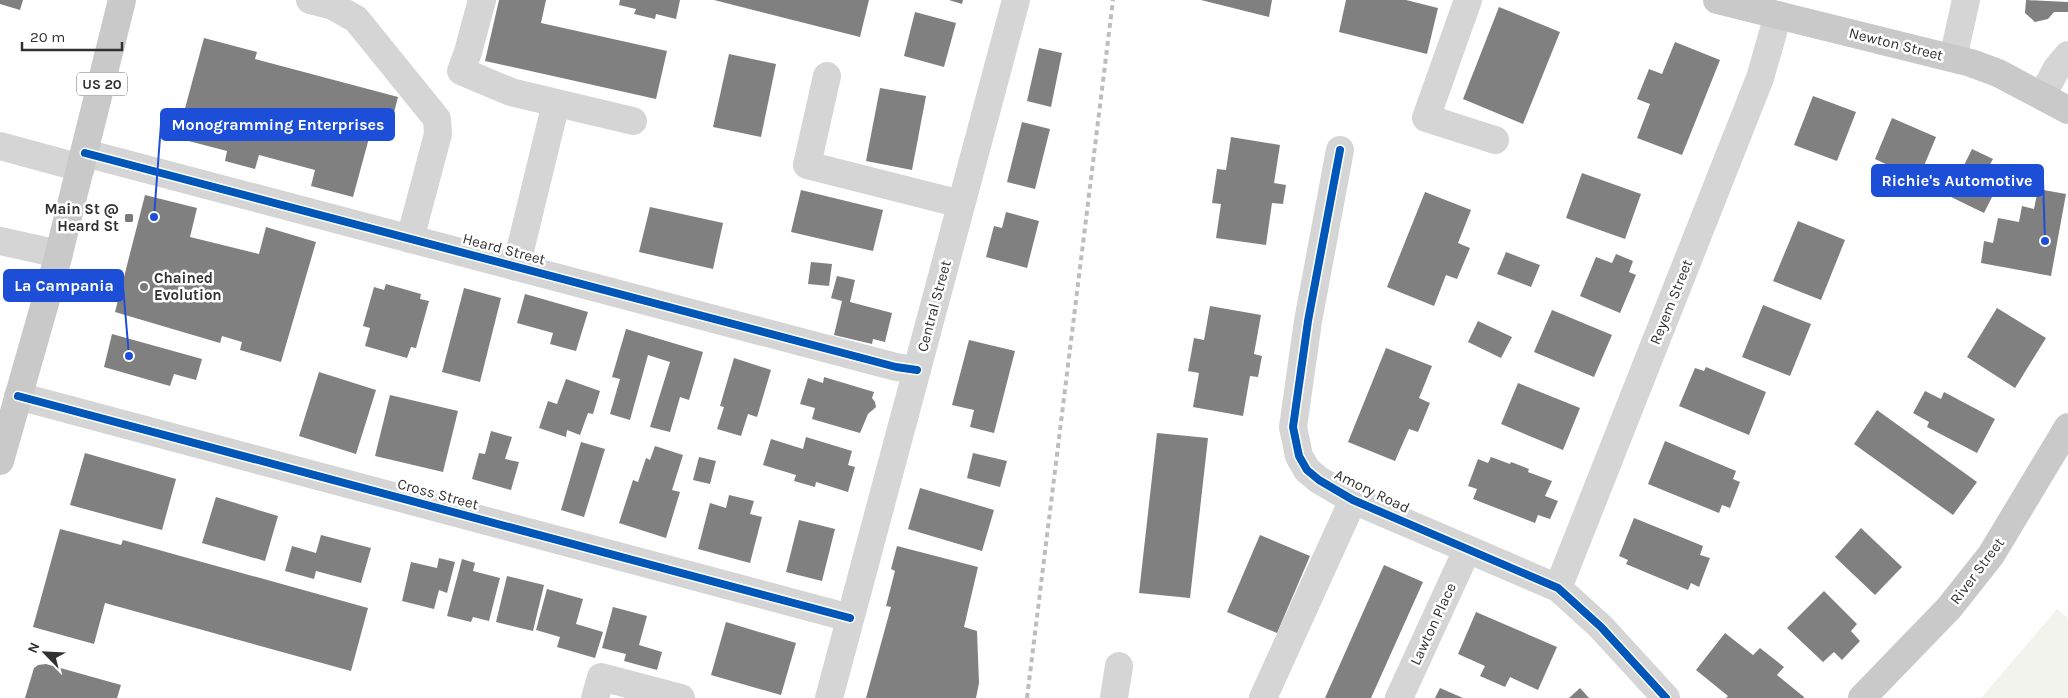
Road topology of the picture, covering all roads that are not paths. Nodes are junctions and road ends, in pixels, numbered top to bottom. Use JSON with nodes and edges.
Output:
{"nodes":[{"id":1,"x":122,"y":0,"type":"edge"},
{"id":2,"x":482,"y":0,"type":"edge"},
{"id":3,"x":1016,"y":0,"type":"edge"},
{"id":4,"x":1468,"y":0,"type":"edge"},
{"id":5,"x":1717,"y":0,"type":"edge"},
{"id":6,"x":1966,"y":0,"type":"edge"},
{"id":7,"x":326,"y":2,"type":"edge"},
{"id":8,"x":1778,"y":15,"type":"junction"},
{"id":9,"x":2068,"y":55,"type":"edge"},
{"id":10,"x":1954,"y":58,"type":"junction"},
{"id":11,"x":827,"y":76,"type":"dead end"},
{"id":12,"x":2042,"y":96,"type":"junction"},
{"id":13,"x":556,"y":103,"type":"junction"},
{"id":14,"x":2068,"y":110,"type":"edge"},
{"id":15,"x":633,"y":121,"type":"dead end"},
{"id":16,"x":1495,"y":140,"type":"dead end"},
{"id":17,"x":0,"y":146,"type":"edge"},
{"id":18,"x":1340,"y":150,"type":"dead end"},
{"id":19,"x":83,"y":160,"type":"junction"},
{"id":20,"x":961,"y":204,"type":"junction"},
{"id":21,"x":410,"y":239,"type":"junction"},
{"id":22,"x":0,"y":241,"type":"edge"},
{"id":23,"x":59,"y":254,"type":"junction"},
{"id":24,"x":516,"y":267,"type":"junction"},
{"id":25,"x":917,"y":370,"type":"junction"},
{"id":26,"x":18,"y":396,"type":"junction"},
{"id":27,"x":2068,"y":427,"type":"edge"},
{"id":28,"x":0,"y":461,"type":"edge"},
{"id":29,"x":1353,"y":500,"type":"junction"},
{"id":30,"x":1468,"y":550,"type":"junction"},
{"id":31,"x":1558,"y":588,"type":"junction"},
{"id":32,"x":850,"y":618,"type":"junction"},
{"id":33,"x":1118,"y":666,"type":"dead end"},
{"id":34,"x":595,"y":698,"type":"edge"},
{"id":35,"x":681,"y":698,"type":"edge"},
{"id":36,"x":829,"y":698,"type":"edge"},
{"id":37,"x":1114,"y":698,"type":"edge"},
{"id":38,"x":1263,"y":698,"type":"edge"},
{"id":39,"x":1398,"y":698,"type":"edge"},
{"id":40,"x":1666,"y":698,"type":"edge"},
{"id":41,"x":1862,"y":698,"type":"edge"}],
"edges":[{"from":1,"to":19,"type":"main road","number":"US 20"},
{"from":2,"to":13,"type":"street"},
{"from":3,"to":20,"type":"street","name":"Central Street"},
{"from":4,"to":16,"type":"street"},
{"from":5,"to":8,"type":"main road","name":"Newton Street"},
{"from":6,"to":10,"type":"street"},
{"from":7,"to":21,"type":"street"},
{"from":8,"to":10,"type":"main road","name":"Newton Street"},
{"from":8,"to":31,"type":"street","name":"Reyem Street"},
{"from":9,"to":12,"type":"street"},
{"from":10,"to":12,"type":"main road","name":"Newton Street"},
{"from":11,"to":20,"type":"street"},
{"from":12,"to":14,"type":"main road","name":"Newton Street"},
{"from":13,"to":15,"type":"street"},
{"from":13,"to":24,"type":"street"},
{"from":17,"to":19,"type":"street","name":"Heard Street"},
{"from":18,"to":29,"type":"street","name":"Amory Road"},
{"from":19,"to":21,"type":"street","name":"Heard Street"},
{"from":19,"to":23,"type":"main road","number":"US 20"},
{"from":20,"to":25,"type":"street","name":"Central Street"},
{"from":21,"to":24,"type":"street","name":"Heard Street"},
{"from":22,"to":23,"type":"street"},
{"from":23,"to":26,"type":"main road","number":"US 20"},
{"from":24,"to":25,"type":"street","name":"Heard Street"},
{"from":25,"to":32,"type":"street","name":"Central Street"},
{"from":26,"to":28,"type":"main road","number":"US 20"},
{"from":26,"to":32,"type":"street","name":"Cross Street"},
{"from":27,"to":41,"type":"main road","name":"River Street"},
{"from":29,"to":30,"type":"street","name":"Amory Road"},
{"from":29,"to":38,"type":"street"},
{"from":30,"to":31,"type":"street","name":"Amory Road"},
{"from":30,"to":39,"type":"street","name":"Lawton Place"},
{"from":31,"to":40,"type":"street","name":"Amory Road"},
{"from":32,"to":36,"type":"street","name":"Central Street"},
{"from":33,"to":37,"type":"street"},
{"from":34,"to":35,"type":"street"}]}
